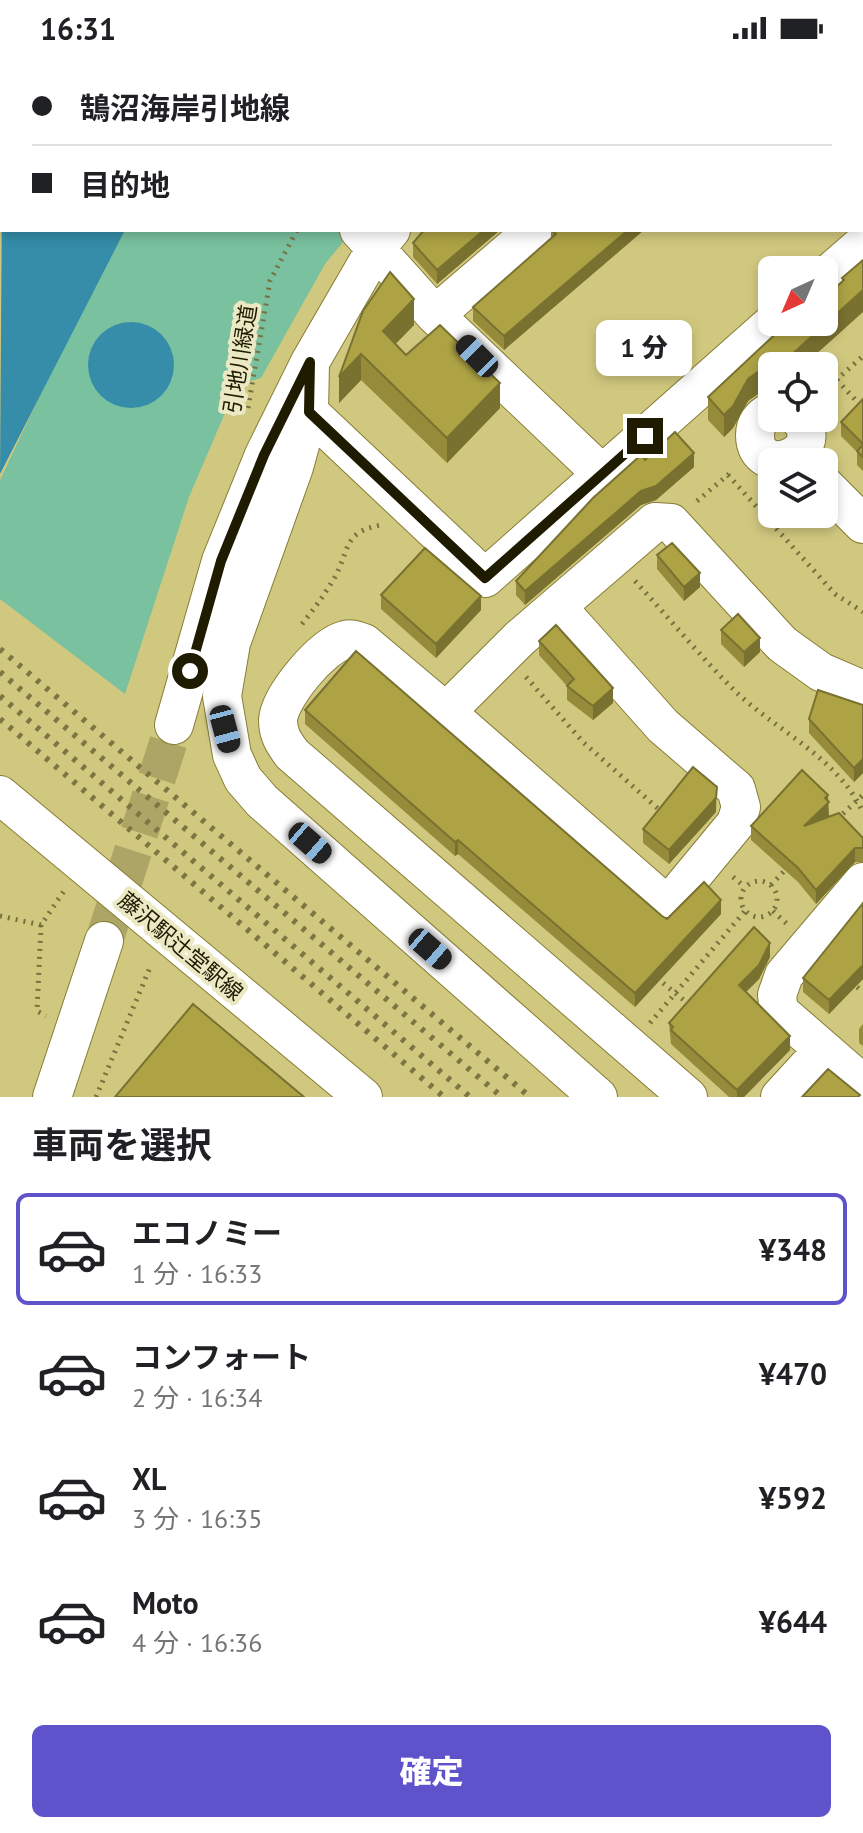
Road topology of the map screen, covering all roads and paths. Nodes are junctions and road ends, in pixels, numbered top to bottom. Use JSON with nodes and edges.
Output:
{"nodes":[{"id":1,"x":296,"y":232,"type":"edge"},
{"id":2,"x":532,"y":232,"type":"edge"},
{"id":3,"x":375,"y":236,"type":"edge"},
{"id":4,"x":863,"y":244,"type":"edge"},
{"id":5,"x":838,"y":266,"type":"edge"},
{"id":6,"x":435,"y":315,"type":"junction"},
{"id":7,"x":758,"y":336,"type":"edge"},
{"id":8,"x":863,"y":356,"type":"edge"},
{"id":9,"x":310,"y":362,"type":"junction"},
{"id":10,"x":838,"y":379,"type":"edge"},
{"id":11,"x":838,"y":381,"type":"edge"},
{"id":12,"x":863,"y":408,"type":"edge"},
{"id":13,"x":248,"y":411,"type":"dead end"},
{"id":14,"x":309,"y":412,"type":"junction"},
{"id":15,"x":758,"y":424,"type":"edge"},
{"id":16,"x":760,"y":448,"type":"edge"},
{"id":17,"x":758,"y":454,"type":"edge"},
{"id":18,"x":602,"y":474,"type":"junction"},
{"id":19,"x":728,"y":475,"type":"junction"},
{"id":20,"x":838,"y":499,"type":"edge"},
{"id":21,"x":671,"y":523,"type":"junction"},
{"id":22,"x":386,"y":524,"type":"dead end"},
{"id":23,"x":863,"y":524,"type":"edge"},
{"id":24,"x":613,"y":556,"type":"junction"},
{"id":25,"x":557,"y":607,"type":"junction"},
{"id":26,"x":863,"y":612,"type":"edge"},
{"id":27,"x":297,"y":629,"type":"dead end"},
{"id":28,"x":504,"y":653,"type":"junction"},
{"id":29,"x":863,"y":690,"type":"edge"},
{"id":30,"x":446,"y":712,"type":"junction"},
{"id":31,"x":174,"y":725,"type":"tunnel mouth"},
{"id":32,"x":0,"y":795,"type":"edge"},
{"id":33,"x":860,"y":797,"type":"edge"},
{"id":34,"x":863,"y":813,"type":"edge"},
{"id":35,"x":835,"y":820,"type":"edge"},
{"id":36,"x":710,"y":855,"type":"junction"},
{"id":37,"x":793,"y":863,"type":"edge"},
{"id":38,"x":863,"y":882,"type":"edge"},
{"id":39,"x":771,"y":885,"type":"junction"},
{"id":40,"x":745,"y":887,"type":"junction"},
{"id":41,"x":65,"y":891,"type":"dead end"},
{"id":42,"x":745,"y":911,"type":"junction"},
{"id":43,"x":0,"y":916,"type":"edge"},
{"id":44,"x":41,"y":925,"type":"junction"},
{"id":45,"x":104,"y":941,"type":"tunnel mouth"},
{"id":46,"x":152,"y":964,"type":"dead end"},
{"id":47,"x":651,"y":973,"type":"edge"},
{"id":48,"x":675,"y":993,"type":"junction"},
{"id":49,"x":698,"y":1012,"type":"edge"},
{"id":50,"x":50,"y":1019,"type":"dead end"},
{"id":51,"x":630,"y":1047,"type":"junction"},
{"id":52,"x":823,"y":1050,"type":"junction"},
{"id":53,"x":863,"y":1084,"type":"edge"},
{"id":54,"x":52,"y":1097,"type":"edge"},
{"id":55,"x":96,"y":1097,"type":"edge"},
{"id":56,"x":363,"y":1097,"type":"edge"},
{"id":57,"x":598,"y":1097,"type":"edge"},
{"id":58,"x":688,"y":1097,"type":"edge"},
{"id":59,"x":780,"y":1097,"type":"edge"}],
"edges":[{"from":1,"to":13,"type":"path","name":"引地川緑道"},
{"from":2,"to":6,"type":"street"},
{"from":3,"to":6,"type":"street"},
{"from":3,"to":9,"type":"street"},
{"from":4,"to":5,"type":"street"},
{"from":6,"to":18,"type":"street"},
{"from":7,"to":18,"type":"street"},
{"from":8,"to":10,"type":"path"},
{"from":9,"to":14,"type":"street"},
{"from":9,"to":31,"type":"street"},
{"from":11,"to":12,"type":"path"},
{"from":14,"to":18,"type":"street"},
{"from":14,"to":57,"type":"street"},
{"from":15,"to":16,"type":"street"},
{"from":17,"to":19,"type":"path"},
{"from":19,"to":21,"type":"path"},
{"from":19,"to":26,"type":"path"},
{"from":20,"to":23,"type":"street"},
{"from":21,"to":24,"type":"street"},
{"from":21,"to":29,"type":"street"},
{"from":22,"to":27,"type":"path"},
{"from":24,"to":25,"type":"street"},
{"from":24,"to":33,"type":"path"},
{"from":25,"to":28,"type":"street"},
{"from":25,"to":36,"type":"street"},
{"from":28,"to":30,"type":"street"},
{"from":28,"to":36,"type":"path"},
{"from":30,"to":36,"type":"street"},
{"from":30,"to":51,"type":"street"},
{"from":32,"to":56,"type":"street","name":"藤沢駅辻堂駅線"},
{"from":33,"to":34,"type":"path"},
{"from":33,"to":35,"type":"path"},
{"from":36,"to":40,"type":"path"},
{"from":37,"to":39,"type":"path"},
{"from":38,"to":52,"type":"street"},
{"from":39,"to":40,"type":"path"},
{"from":39,"to":42,"type":"path"},
{"from":40,"to":42,"type":"path"},
{"from":41,"to":44,"type":"path"},
{"from":42,"to":48,"type":"path"},
{"from":43,"to":44,"type":"path"},
{"from":44,"to":50,"type":"path"},
{"from":45,"to":54,"type":"street"},
{"from":46,"to":55,"type":"path"},
{"from":47,"to":48,"type":"path"},
{"from":48,"to":49,"type":"path"},
{"from":48,"to":51,"type":"path"},
{"from":51,"to":58,"type":"street"},
{"from":52,"to":53,"type":"street"},
{"from":52,"to":59,"type":"street"}]}
